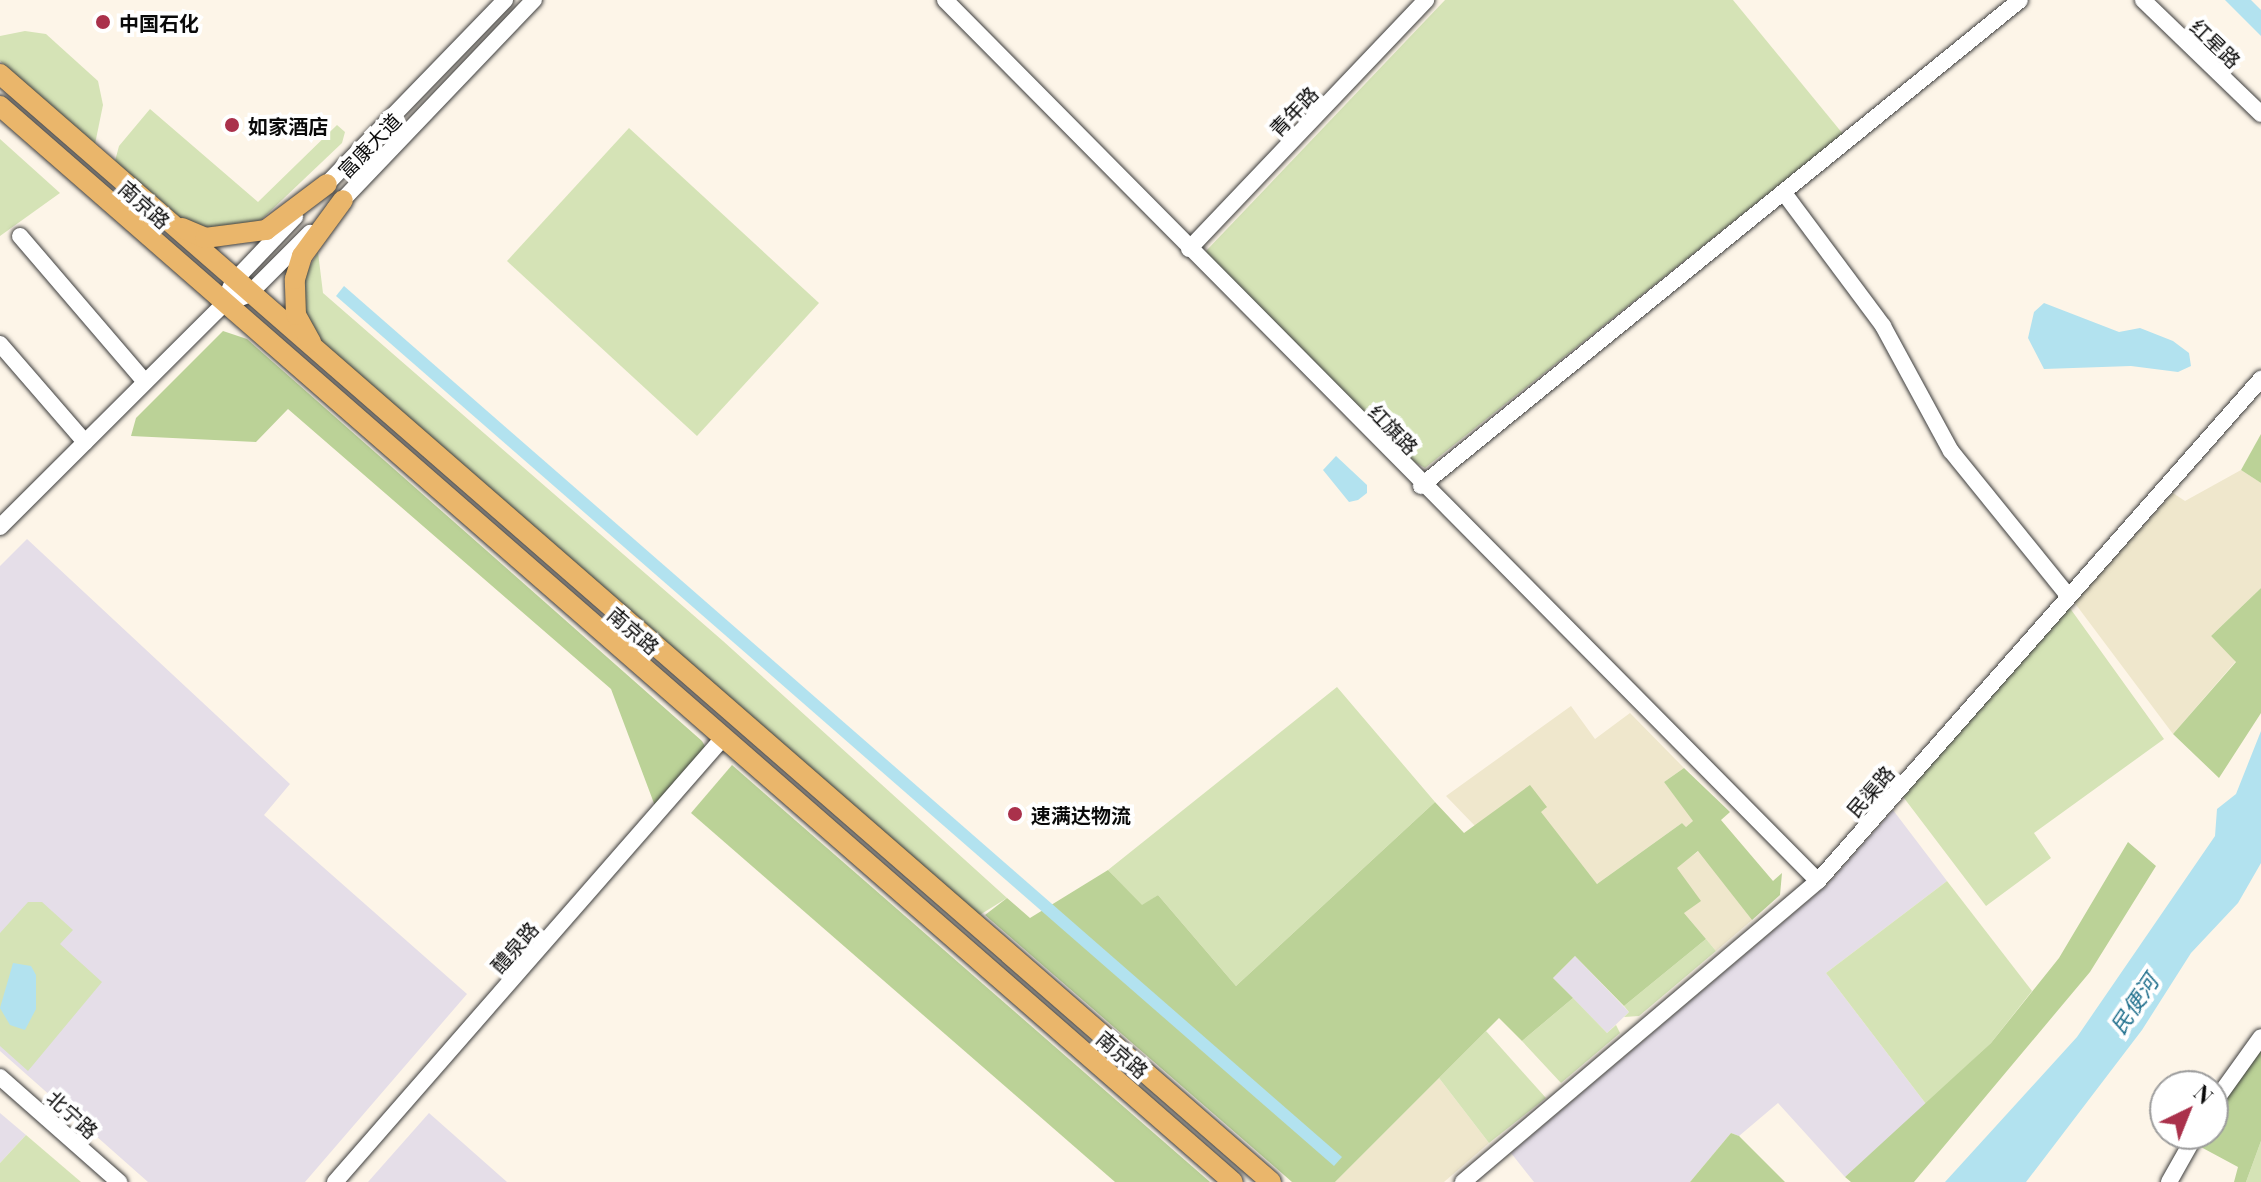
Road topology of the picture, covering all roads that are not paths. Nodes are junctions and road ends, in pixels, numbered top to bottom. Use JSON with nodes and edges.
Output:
{"nodes":[{"id":1,"x":505,"y":0,"type":"edge"},
{"id":2,"x":945,"y":0,"type":"edge"},
{"id":3,"x":1426,"y":0,"type":"edge"},
{"id":4,"x":2020,"y":0,"type":"edge"},
{"id":5,"x":2143,"y":0,"type":"edge"},
{"id":6,"x":531,"y":1,"type":"edge"},
{"id":7,"x":0,"y":74,"type":"edge"},
{"id":8,"x":0,"y":106,"type":"edge"},
{"id":9,"x":2261,"y":114,"type":"edge"},
{"id":10,"x":327,"y":184,"type":"junction"},
{"id":11,"x":1784,"y":193,"type":"junction"},
{"id":12,"x":343,"y":200,"type":"junction"},
{"id":13,"x":154,"y":212,"type":"junction"},
{"id":14,"x":20,"y":236,"type":"dead end"},
{"id":15,"x":1189,"y":249,"type":"junction"},
{"id":16,"x":240,"y":288,"type":"junction"},
{"id":17,"x":223,"y":305,"type":"junction"},
{"id":18,"x":0,"y":344,"type":"edge"},
{"id":19,"x":340,"y":375,"type":"junction"},
{"id":20,"x":2261,"y":379,"type":"edge"},
{"id":21,"x":145,"y":382,"type":"junction"},
{"id":22,"x":85,"y":442,"type":"junction"},
{"id":23,"x":1421,"y":486,"type":"junction"},
{"id":24,"x":0,"y":527,"type":"edge"},
{"id":25,"x":2067,"y":594,"type":"junction"},
{"id":26,"x":723,"y":738,"type":"junction"},
{"id":27,"x":1818,"y":881,"type":"junction"},
{"id":28,"x":2261,"y":1037,"type":"edge"},
{"id":29,"x":0,"y":1077,"type":"edge"},
{"id":30,"x":2229,"y":1082,"type":"edge"},
{"id":31,"x":2187,"y":1150,"type":"edge"},
{"id":32,"x":119,"y":1182,"type":"edge"},
{"id":33,"x":335,"y":1182,"type":"edge"},
{"id":34,"x":1233,"y":1182,"type":"edge"},
{"id":35,"x":1271,"y":1182,"type":"edge"},
{"id":36,"x":1463,"y":1182,"type":"edge"},
{"id":37,"x":2169,"y":1182,"type":"edge"}],
"edges":[{"from":1,"to":10,"type":"street","name":"富康大道"},
{"from":2,"to":15,"type":"street","name":"红旗路"},
{"from":3,"to":15,"type":"street","name":"青年路"},
{"from":4,"to":11,"type":"street"},
{"from":5,"to":9,"type":"street","name":"红星路"},
{"from":6,"to":12,"type":"street","name":"富康大道"},
{"from":7,"to":13,"type":"main road","name":"南京路"},
{"from":8,"to":17,"type":"main road","name":"南京路"},
{"from":10,"to":13,"type":"main road"},
{"from":10,"to":16,"type":"street","name":"富康大道"},
{"from":11,"to":23,"type":"street"},
{"from":11,"to":25,"type":"street"},
{"from":12,"to":16,"type":"street","name":"富康大道"},
{"from":12,"to":19,"type":"main road"},
{"from":13,"to":16,"type":"main road","name":"南京路"},
{"from":14,"to":21,"type":"street"},
{"from":15,"to":23,"type":"street","name":"红旗路"},
{"from":16,"to":17,"type":"street","name":"富康大道"},
{"from":16,"to":19,"type":"main road","name":"南京路"},
{"from":17,"to":21,"type":"street","name":"富康大道"},
{"from":17,"to":26,"type":"main road","name":"南京路"},
{"from":18,"to":22,"type":"street"},
{"from":19,"to":35,"type":"main road","name":"南京路"},
{"from":20,"to":25,"type":"street","name":"民渠路"},
{"from":21,"to":22,"type":"street","name":"富康大道"},
{"from":22,"to":24,"type":"street","name":"富康大道"},
{"from":23,"to":27,"type":"street","name":"红旗路"},
{"from":25,"to":27,"type":"street","name":"民渠路"},
{"from":26,"to":33,"type":"street","name":"醴泉路"},
{"from":26,"to":34,"type":"main road","name":"南京路"},
{"from":27,"to":36,"type":"street","name":"民渠路"},
{"from":28,"to":30,"type":"street"},
{"from":29,"to":32,"type":"street","name":"北宁路"},
{"from":31,"to":37,"type":"street"}]}
